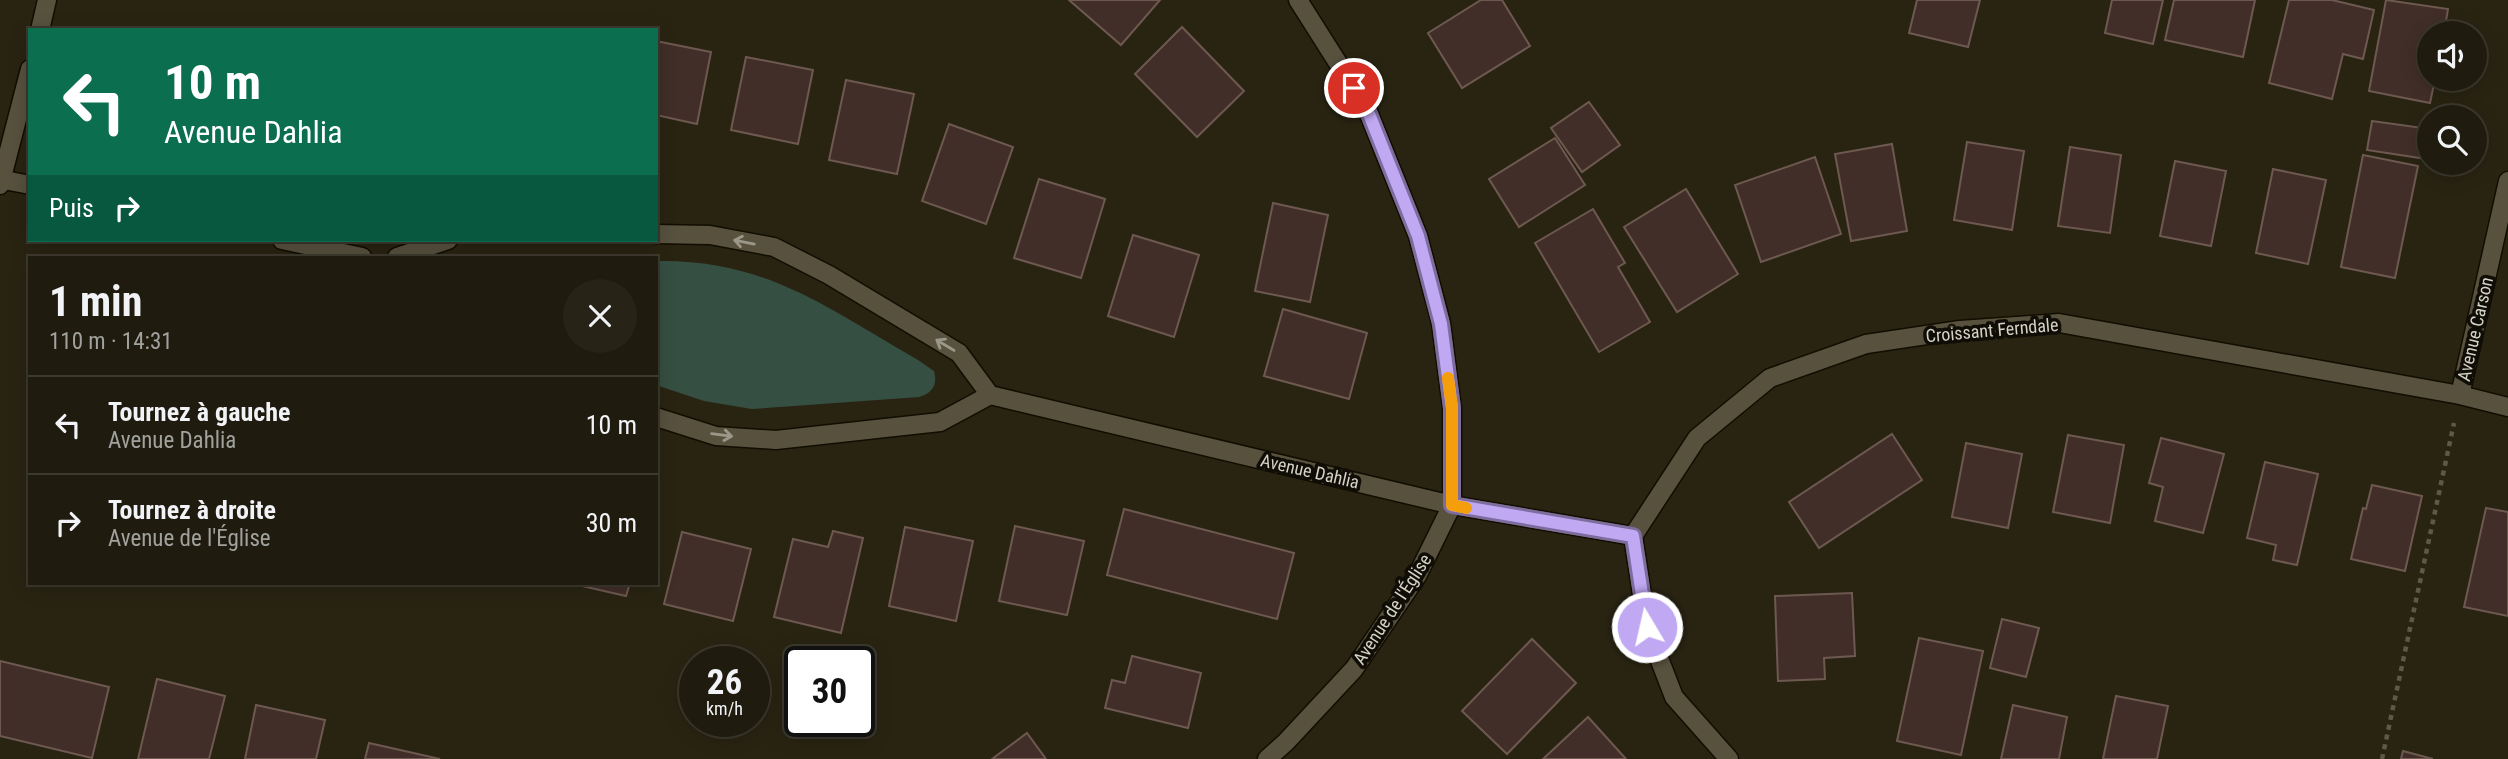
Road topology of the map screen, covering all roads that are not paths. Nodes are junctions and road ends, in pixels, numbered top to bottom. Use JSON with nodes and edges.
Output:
{"nodes":[{"id":1,"x":47,"y":0,"type":"edge"},
{"id":2,"x":1298,"y":0,"type":"edge"},
{"id":3,"x":40,"y":28,"type":"edge"},
{"id":4,"x":28,"y":77,"type":"edge"},
{"id":5,"x":1,"y":181,"type":"edge"},
{"id":6,"x":2508,"y":181,"type":"edge"},
{"id":7,"x":28,"y":185,"type":"edge"},
{"id":8,"x":658,"y":234,"type":"edge"},
{"id":9,"x":291,"y":242,"type":"edge"},
{"id":10,"x":442,"y":242,"type":"edge"},
{"id":11,"x":357,"y":256,"type":"edge"},
{"id":12,"x":400,"y":256,"type":"edge"},
{"id":13,"x":990,"y":395,"type":"junction"},
{"id":14,"x":2460,"y":395,"type":"junction"},
{"id":15,"x":2508,"y":407,"type":"edge"},
{"id":16,"x":658,"y":418,"type":"edge"},
{"id":17,"x":1452,"y":505,"type":"junction"},
{"id":18,"x":1633,"y":536,"type":"junction"},
{"id":19,"x":1267,"y":759,"type":"edge"},
{"id":20,"x":1729,"y":759,"type":"edge"}],
"edges":[{"from":1,"to":3,"type":"street"},
{"from":2,"to":17,"type":"street","name":"Avenue de l'Église"},
{"from":4,"to":5,"type":"street"},
{"from":5,"to":7,"type":"street"},
{"from":6,"to":14,"type":"street","name":"Avenue Carson"},
{"from":13,"to":8,"type":"street","one_way":true},
{"from":9,"to":11,"type":"street"},
{"from":10,"to":12,"type":"street"},
{"from":16,"to":13,"type":"street","one_way":true},
{"from":13,"to":17,"type":"street","name":"Avenue Dahlia"},
{"from":14,"to":15,"type":"street","name":"Croissant Ferndale"},
{"from":14,"to":18,"type":"street","name":"Croissant Ferndale"},
{"from":17,"to":18,"type":"street","name":"Avenue Dahlia"},
{"from":17,"to":19,"type":"street","name":"Avenue de l'Église"},
{"from":18,"to":20,"type":"street"}]}
